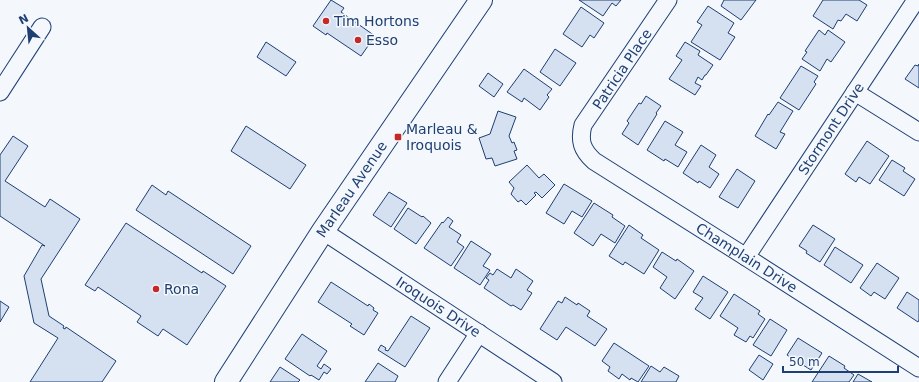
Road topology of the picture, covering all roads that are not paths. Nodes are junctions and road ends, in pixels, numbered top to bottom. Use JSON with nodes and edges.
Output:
{"nodes":[{"id":1,"x":481,"y":0,"type":"edge"},
{"id":2,"x":668,"y":0,"type":"edge"},
{"id":3,"x":916,"y":0,"type":"edge"},
{"id":4,"x":42,"y":27,"type":"dead end"},
{"id":5,"x":0,"y":92,"type":"edge"},
{"id":6,"x":855,"y":92,"type":"junction"},
{"id":7,"x":919,"y":132,"type":"edge"},
{"id":8,"x":581,"y":140,"type":"joint"},
{"id":9,"x":323,"y":232,"type":"junction"},
{"id":10,"x":746,"y":257,"type":"junction"},
{"id":11,"x":479,"y":333,"type":"junction"},
{"id":12,"x":919,"y":368,"type":"edge"},
{"id":13,"x":226,"y":382,"type":"edge"},
{"id":14,"x":447,"y":382,"type":"edge"},
{"id":15,"x":553,"y":382,"type":"edge"}],
"edges":[{"from":1,"to":9,"type":"main road","name":"Marleau Avenue"},
{"from":2,"to":8,"type":"street","name":"Patricia Place"},
{"from":3,"to":6,"type":"street","name":"Stormont Drive"},
{"from":4,"to":5,"type":"street"},
{"from":6,"to":7,"type":"street"},
{"from":6,"to":10,"type":"street","name":"Stormont Drive"},
{"from":8,"to":10,"type":"street","name":"Champlain Drive"},
{"from":9,"to":11,"type":"street","name":"Iroquois Drive"},
{"from":9,"to":13,"type":"main road","name":"Marleau Avenue"},
{"from":10,"to":12,"type":"street","name":"Champlain Drive"},
{"from":11,"to":14,"type":"street"},
{"from":11,"to":15,"type":"street","name":"Iroquois Drive"}]}
